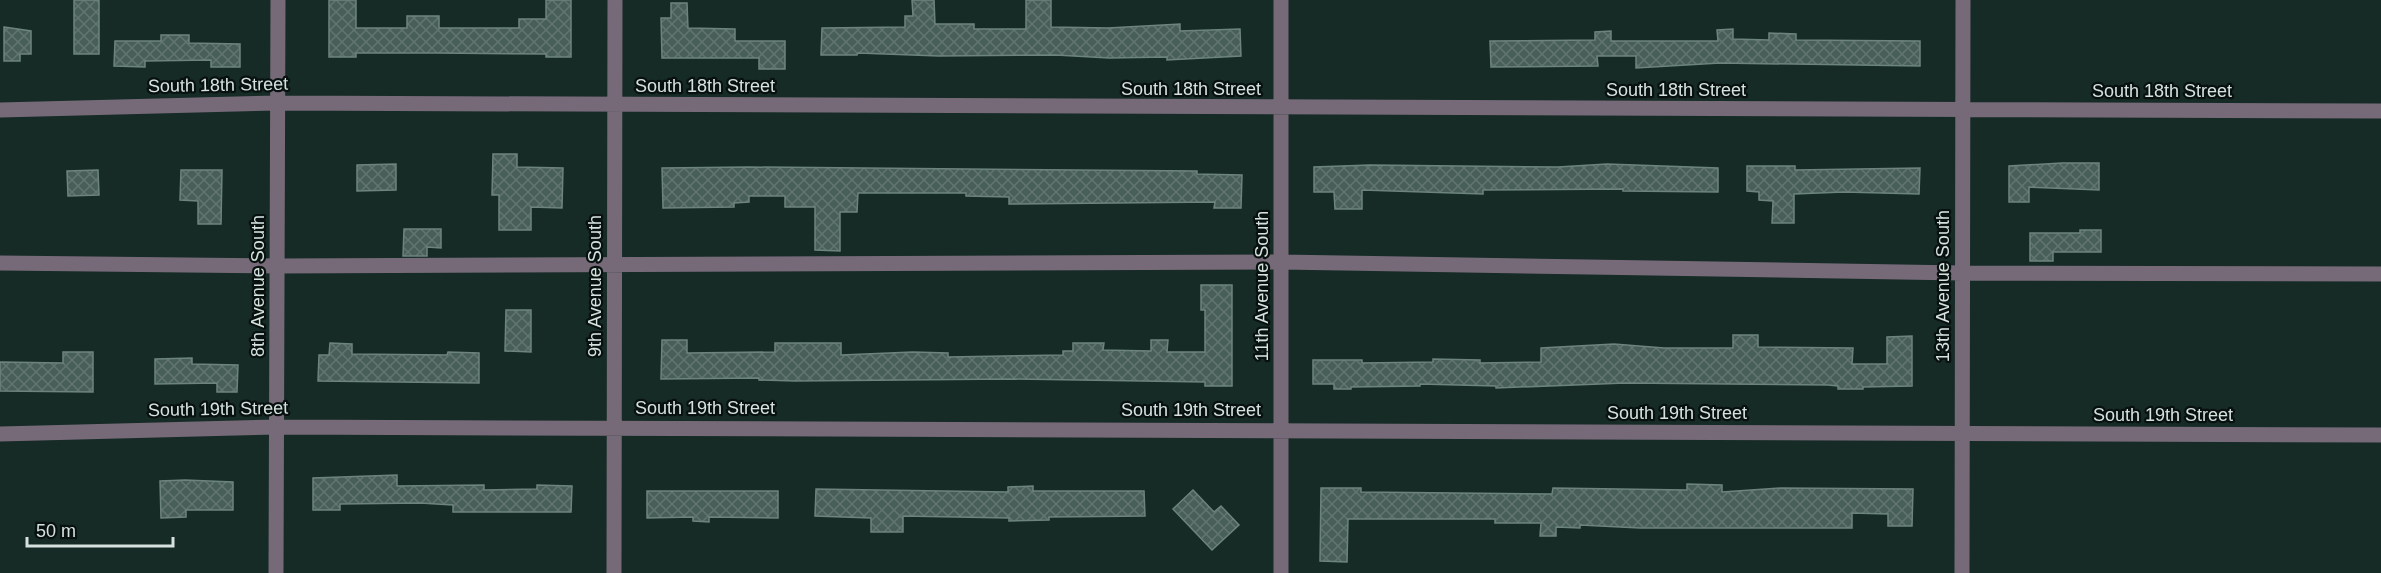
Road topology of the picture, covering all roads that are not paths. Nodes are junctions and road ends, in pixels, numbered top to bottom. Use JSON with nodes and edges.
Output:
{"nodes":[{"id":1,"x":278,"y":0,"type":"edge"},
{"id":2,"x":615,"y":0,"type":"edge"},
{"id":3,"x":1281,"y":0,"type":"edge"},
{"id":4,"x":1963,"y":0,"type":"edge"},
{"id":5,"x":278,"y":103,"type":"junction"},
{"id":6,"x":615,"y":105,"type":"junction"},
{"id":7,"x":1281,"y":109,"type":"junction"},
{"id":8,"x":0,"y":110,"type":"edge"},
{"id":9,"x":1962,"y":110,"type":"junction"},
{"id":10,"x":2381,"y":111,"type":"edge"},
{"id":11,"x":1281,"y":262,"type":"junction"},
{"id":12,"x":0,"y":263,"type":"edge"},
{"id":13,"x":615,"y":264,"type":"junction"},
{"id":14,"x":277,"y":266,"type":"junction"},
{"id":15,"x":1962,"y":273,"type":"junction"},
{"id":16,"x":2381,"y":274,"type":"edge"},
{"id":17,"x":277,"y":427,"type":"junction"},
{"id":18,"x":614,"y":427,"type":"junction"},
{"id":19,"x":1281,"y":430,"type":"junction"},
{"id":20,"x":0,"y":434,"type":"edge"},
{"id":21,"x":1962,"y":434,"type":"junction"},
{"id":22,"x":2381,"y":435,"type":"edge"},
{"id":23,"x":276,"y":573,"type":"edge"},
{"id":24,"x":614,"y":573,"type":"edge"},
{"id":25,"x":1281,"y":573,"type":"edge"},
{"id":26,"x":1962,"y":573,"type":"edge"}],
"edges":[{"from":1,"to":5,"type":"street","name":"8th Avenue South"},
{"from":2,"to":6,"type":"street","name":"9th Avenue South"},
{"from":3,"to":7,"type":"street","name":"11th Avenue South"},
{"from":4,"to":9,"type":"street","name":"13th Avenue South"},
{"from":5,"to":6,"type":"street","name":"South 18th Street"},
{"from":5,"to":8,"type":"street","name":"South 18th Street"},
{"from":5,"to":14,"type":"street","name":"8th Avenue South"},
{"from":6,"to":7,"type":"street","name":"South 18th Street"},
{"from":6,"to":13,"type":"street","name":"9th Avenue South"},
{"from":7,"to":9,"type":"street","name":"South 18th Street"},
{"from":7,"to":11,"type":"street","name":"11th Avenue South"},
{"from":9,"to":10,"type":"street","name":"South 18th Street"},
{"from":9,"to":15,"type":"street","name":"13th Avenue South"},
{"from":11,"to":13,"type":"street"},
{"from":11,"to":15,"type":"street"},
{"from":11,"to":19,"type":"street","name":"11th Avenue South"},
{"from":12,"to":14,"type":"street"},
{"from":13,"to":14,"type":"street"},
{"from":13,"to":18,"type":"street","name":"9th Avenue South"},
{"from":14,"to":17,"type":"street","name":"8th Avenue South"},
{"from":15,"to":16,"type":"street"},
{"from":15,"to":21,"type":"street","name":"13th Avenue South"},
{"from":17,"to":18,"type":"street","name":"South 19th Street"},
{"from":17,"to":20,"type":"street","name":"South 19th Street"},
{"from":17,"to":23,"type":"street","name":"8th Avenue South"},
{"from":18,"to":19,"type":"street","name":"South 19th Street"},
{"from":18,"to":24,"type":"street","name":"9th Avenue South"},
{"from":19,"to":21,"type":"street","name":"South 19th Street"},
{"from":19,"to":25,"type":"street","name":"11th Avenue South"},
{"from":21,"to":22,"type":"street","name":"South 19th Street"},
{"from":21,"to":26,"type":"street","name":"13th Avenue South"}]}
